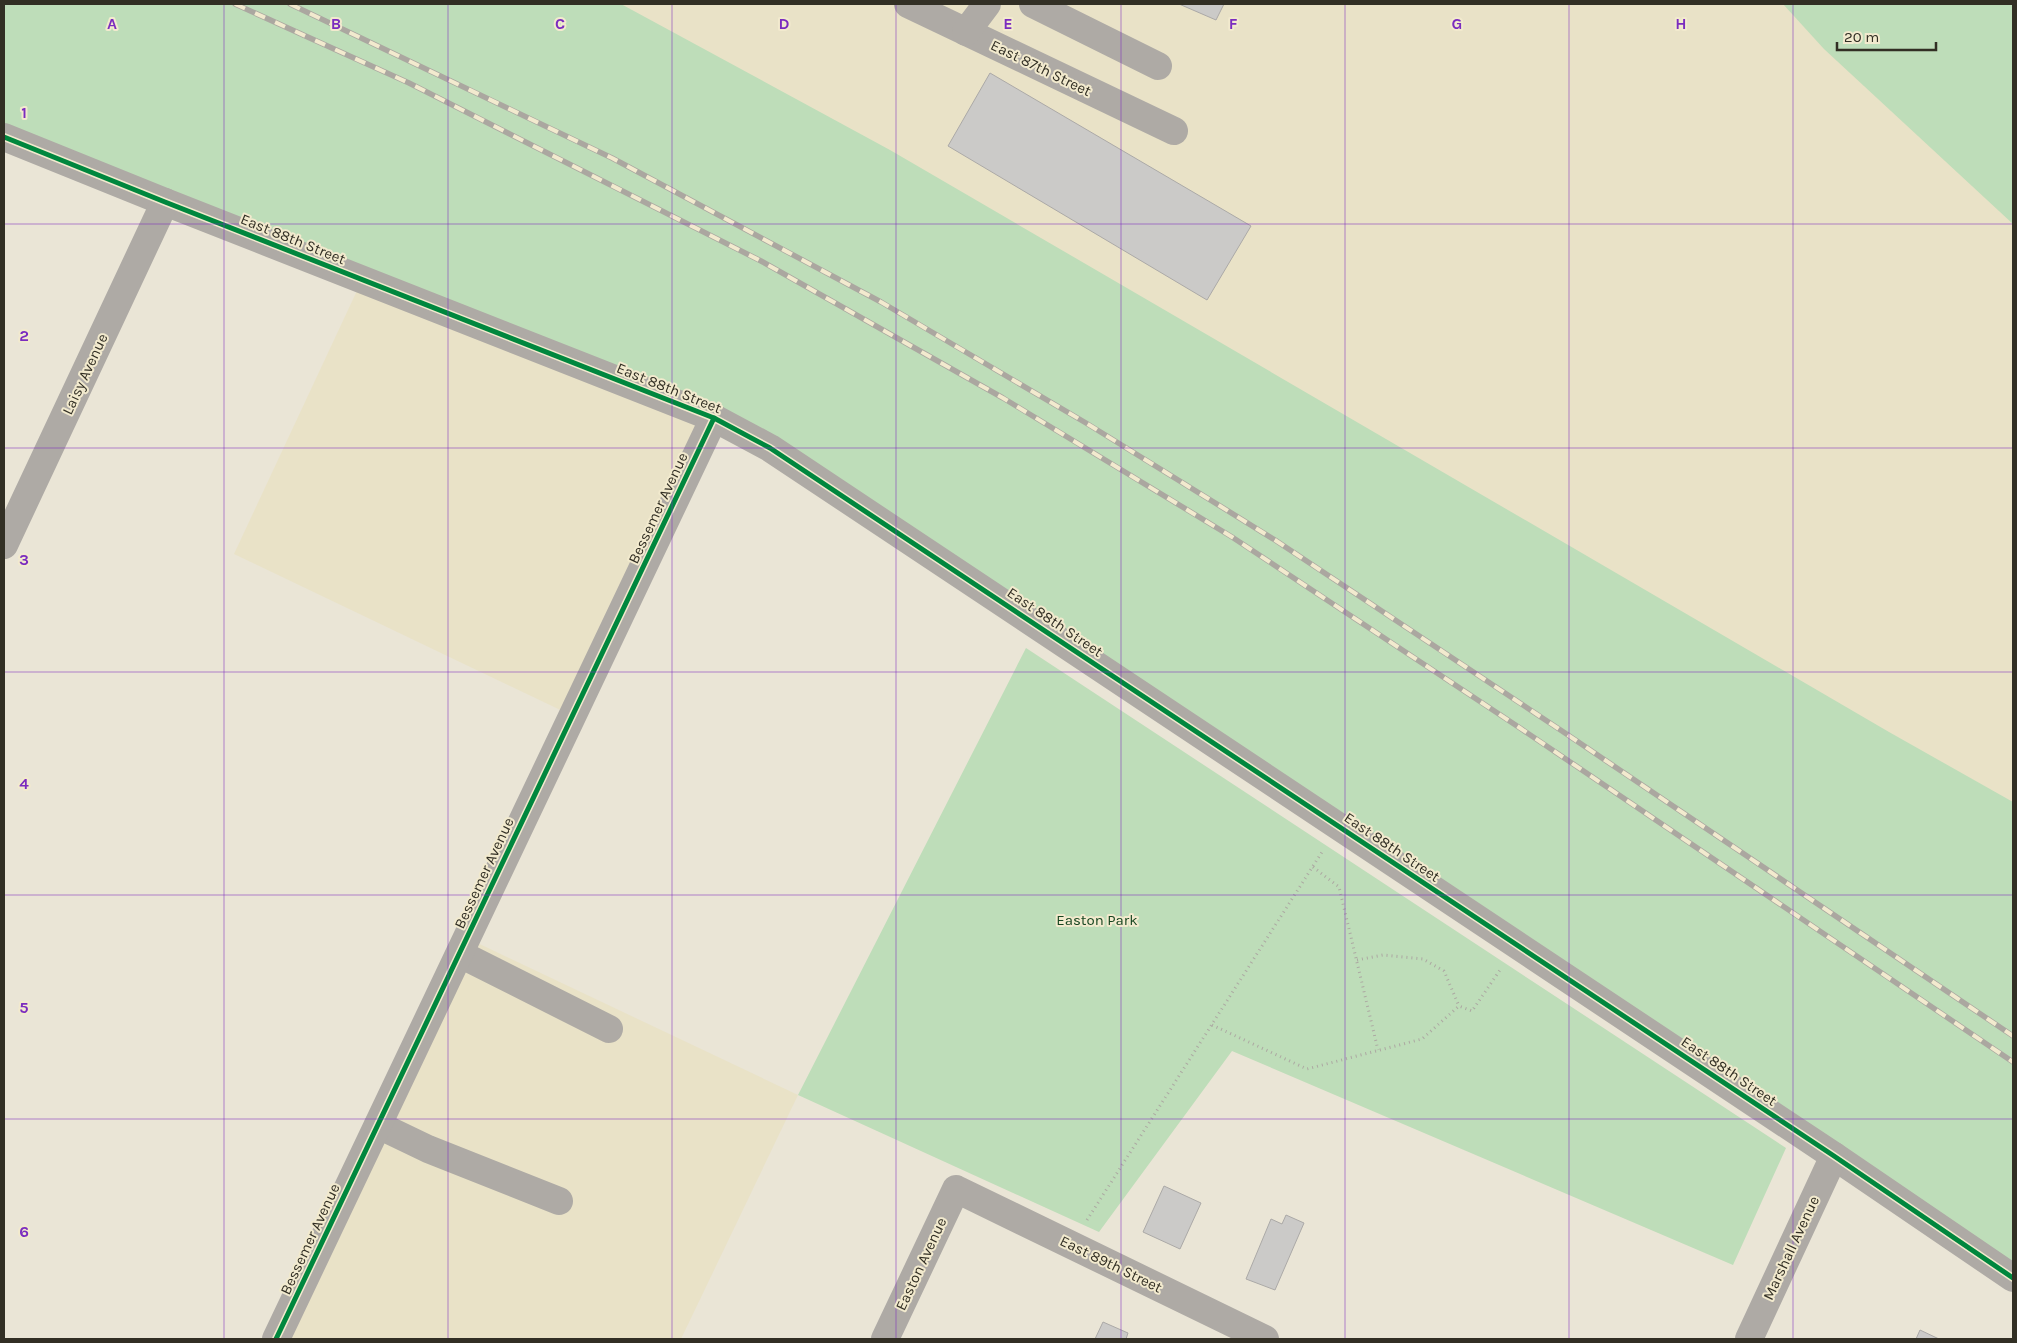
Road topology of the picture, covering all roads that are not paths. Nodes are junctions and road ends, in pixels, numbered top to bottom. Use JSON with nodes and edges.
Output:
{"nodes":[{"id":1,"x":908,"y":4,"type":"edge"},
{"id":2,"x":987,"y":4,"type":"edge"},
{"id":3,"x":1033,"y":4,"type":"edge"},
{"id":4,"x":966,"y":32,"type":"junction"},
{"id":5,"x":1158,"y":66,"type":"dead end"},
{"id":6,"x":1174,"y":131,"type":"dead end"},
{"id":7,"x":4,"y":136,"type":"edge"},
{"id":8,"x":165,"y":202,"type":"junction"},
{"id":9,"x":714,"y":418,"type":"junction"},
{"id":10,"x":4,"y":545,"type":"edge"},
{"id":11,"x":460,"y":954,"type":"junction"},
{"id":12,"x":609,"y":1029,"type":"dead end"},
{"id":13,"x":378,"y":1125,"type":"junction"},
{"id":14,"x":1834,"y":1156,"type":"junction"},
{"id":15,"x":956,"y":1189,"type":"joint"},
{"id":16,"x":558,"y":1201,"type":"dead end"},
{"id":17,"x":2013,"y":1278,"type":"edge"},
{"id":18,"x":276,"y":1339,"type":"edge"},
{"id":19,"x":885,"y":1339,"type":"edge"},
{"id":20,"x":1265,"y":1339,"type":"edge"},
{"id":21,"x":1749,"y":1339,"type":"edge"}],
"edges":[{"from":1,"to":4,"type":"street","name":"East 87th Street"},
{"from":2,"to":4,"type":"street"},
{"from":3,"to":5,"type":"street"},
{"from":4,"to":6,"type":"street","name":"East 87th Street"},
{"from":7,"to":8,"type":"street","name":"East 88th Street"},
{"from":8,"to":9,"type":"street","name":"East 88th Street"},
{"from":8,"to":10,"type":"street","name":"Laisy Avenue"},
{"from":9,"to":11,"type":"street","name":"Bessemer Avenue"},
{"from":9,"to":14,"type":"street","name":"East 88th Street"},
{"from":11,"to":12,"type":"street"},
{"from":11,"to":13,"type":"street","name":"Bessemer Avenue"},
{"from":13,"to":16,"type":"street"},
{"from":13,"to":18,"type":"street","name":"Bessemer Avenue"},
{"from":14,"to":17,"type":"street","name":"East 88th Street"},
{"from":14,"to":21,"type":"street","name":"Marshall Avenue"},
{"from":15,"to":19,"type":"street","name":"Easton Avenue"},
{"from":15,"to":20,"type":"street","name":"East 89th Street"}]}
